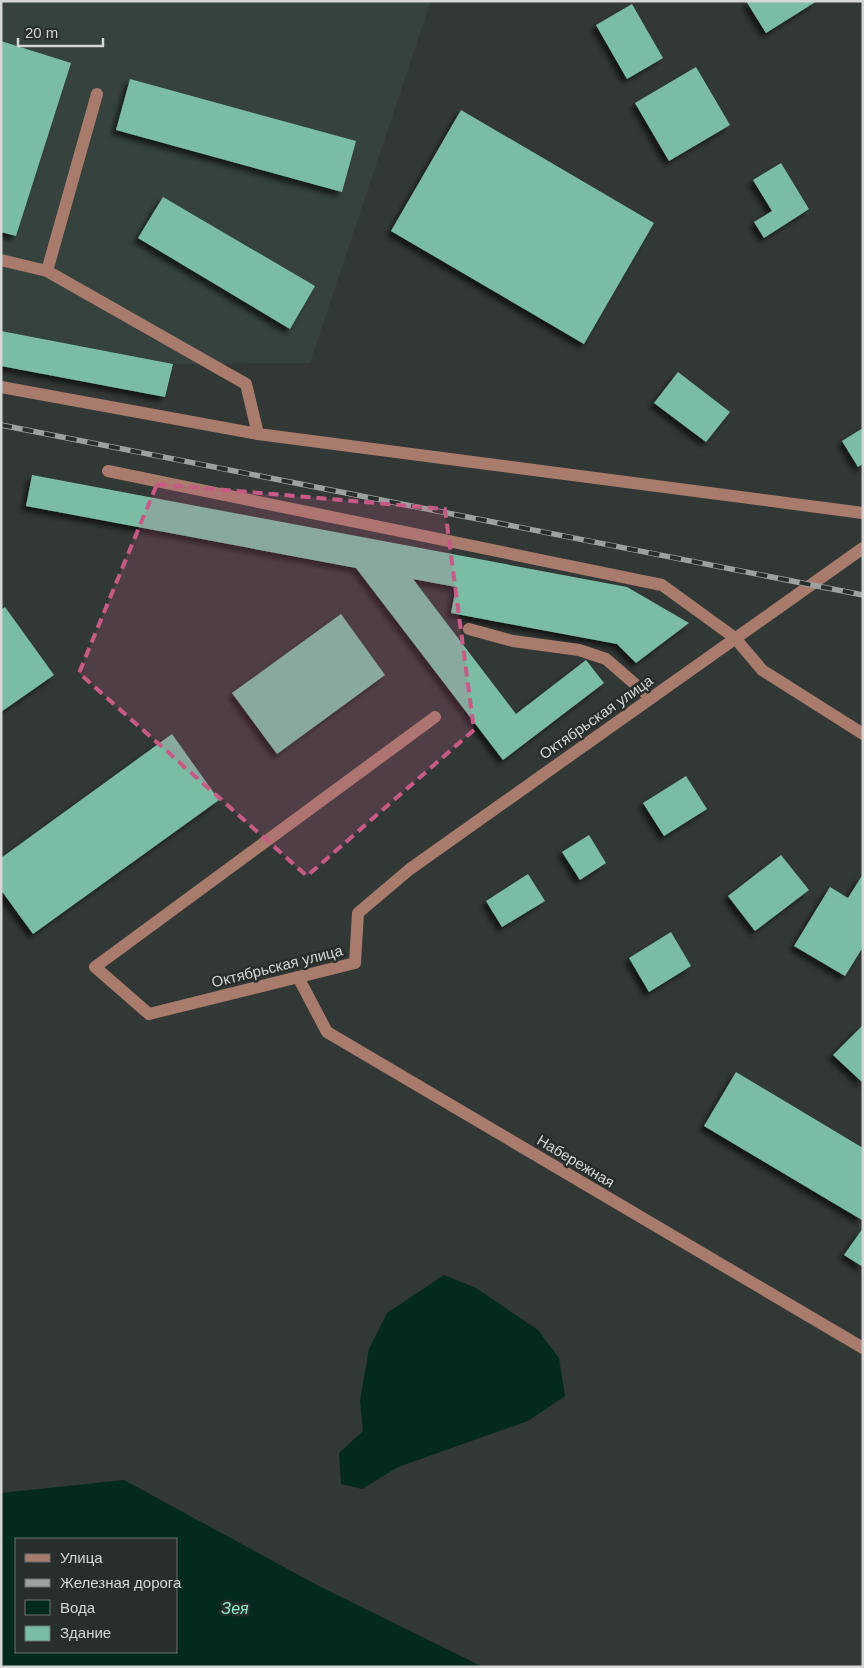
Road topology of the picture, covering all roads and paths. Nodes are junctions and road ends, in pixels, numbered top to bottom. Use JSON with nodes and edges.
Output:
{"nodes":[{"id":1,"x":97,"y":94,"type":"dead end"},
{"id":2,"x":1,"y":260,"type":"edge"},
{"id":3,"x":48,"y":271,"type":"junction"},
{"id":4,"x":1,"y":387,"type":"edge"},
{"id":5,"x":258,"y":434,"type":"junction"},
{"id":6,"x":108,"y":471,"type":"dead end"},
{"id":7,"x":863,"y":513,"type":"edge"},
{"id":8,"x":863,"y":548,"type":"edge"},
{"id":9,"x":470,"y":628,"type":"dead end"},
{"id":10,"x":735,"y":638,"type":"junction"},
{"id":11,"x":651,"y":698,"type":"junction"},
{"id":12,"x":435,"y":717,"type":"dead end"},
{"id":13,"x":863,"y":734,"type":"edge"},
{"id":14,"x":298,"y":977,"type":"junction"},
{"id":15,"x":863,"y":1348,"type":"edge"}],
"edges":[{"from":1,"to":3,"type":"street"},
{"from":2,"to":3,"type":"street"},
{"from":3,"to":5,"type":"street"},
{"from":4,"to":5,"type":"street"},
{"from":5,"to":7,"type":"street"},
{"from":6,"to":10,"type":"street"},
{"from":8,"to":10,"type":"street","name":"Октябрьская улица"},
{"from":9,"to":11,"type":"street"},
{"from":10,"to":11,"type":"street","name":"Октябрьская улица"},
{"from":10,"to":13,"type":"street"},
{"from":11,"to":14,"type":"street","name":"Октябрьская улица"},
{"from":12,"to":14,"type":"street","name":"Октябрьская улица"},
{"from":14,"to":15,"type":"street","name":"Набережная"}]}
